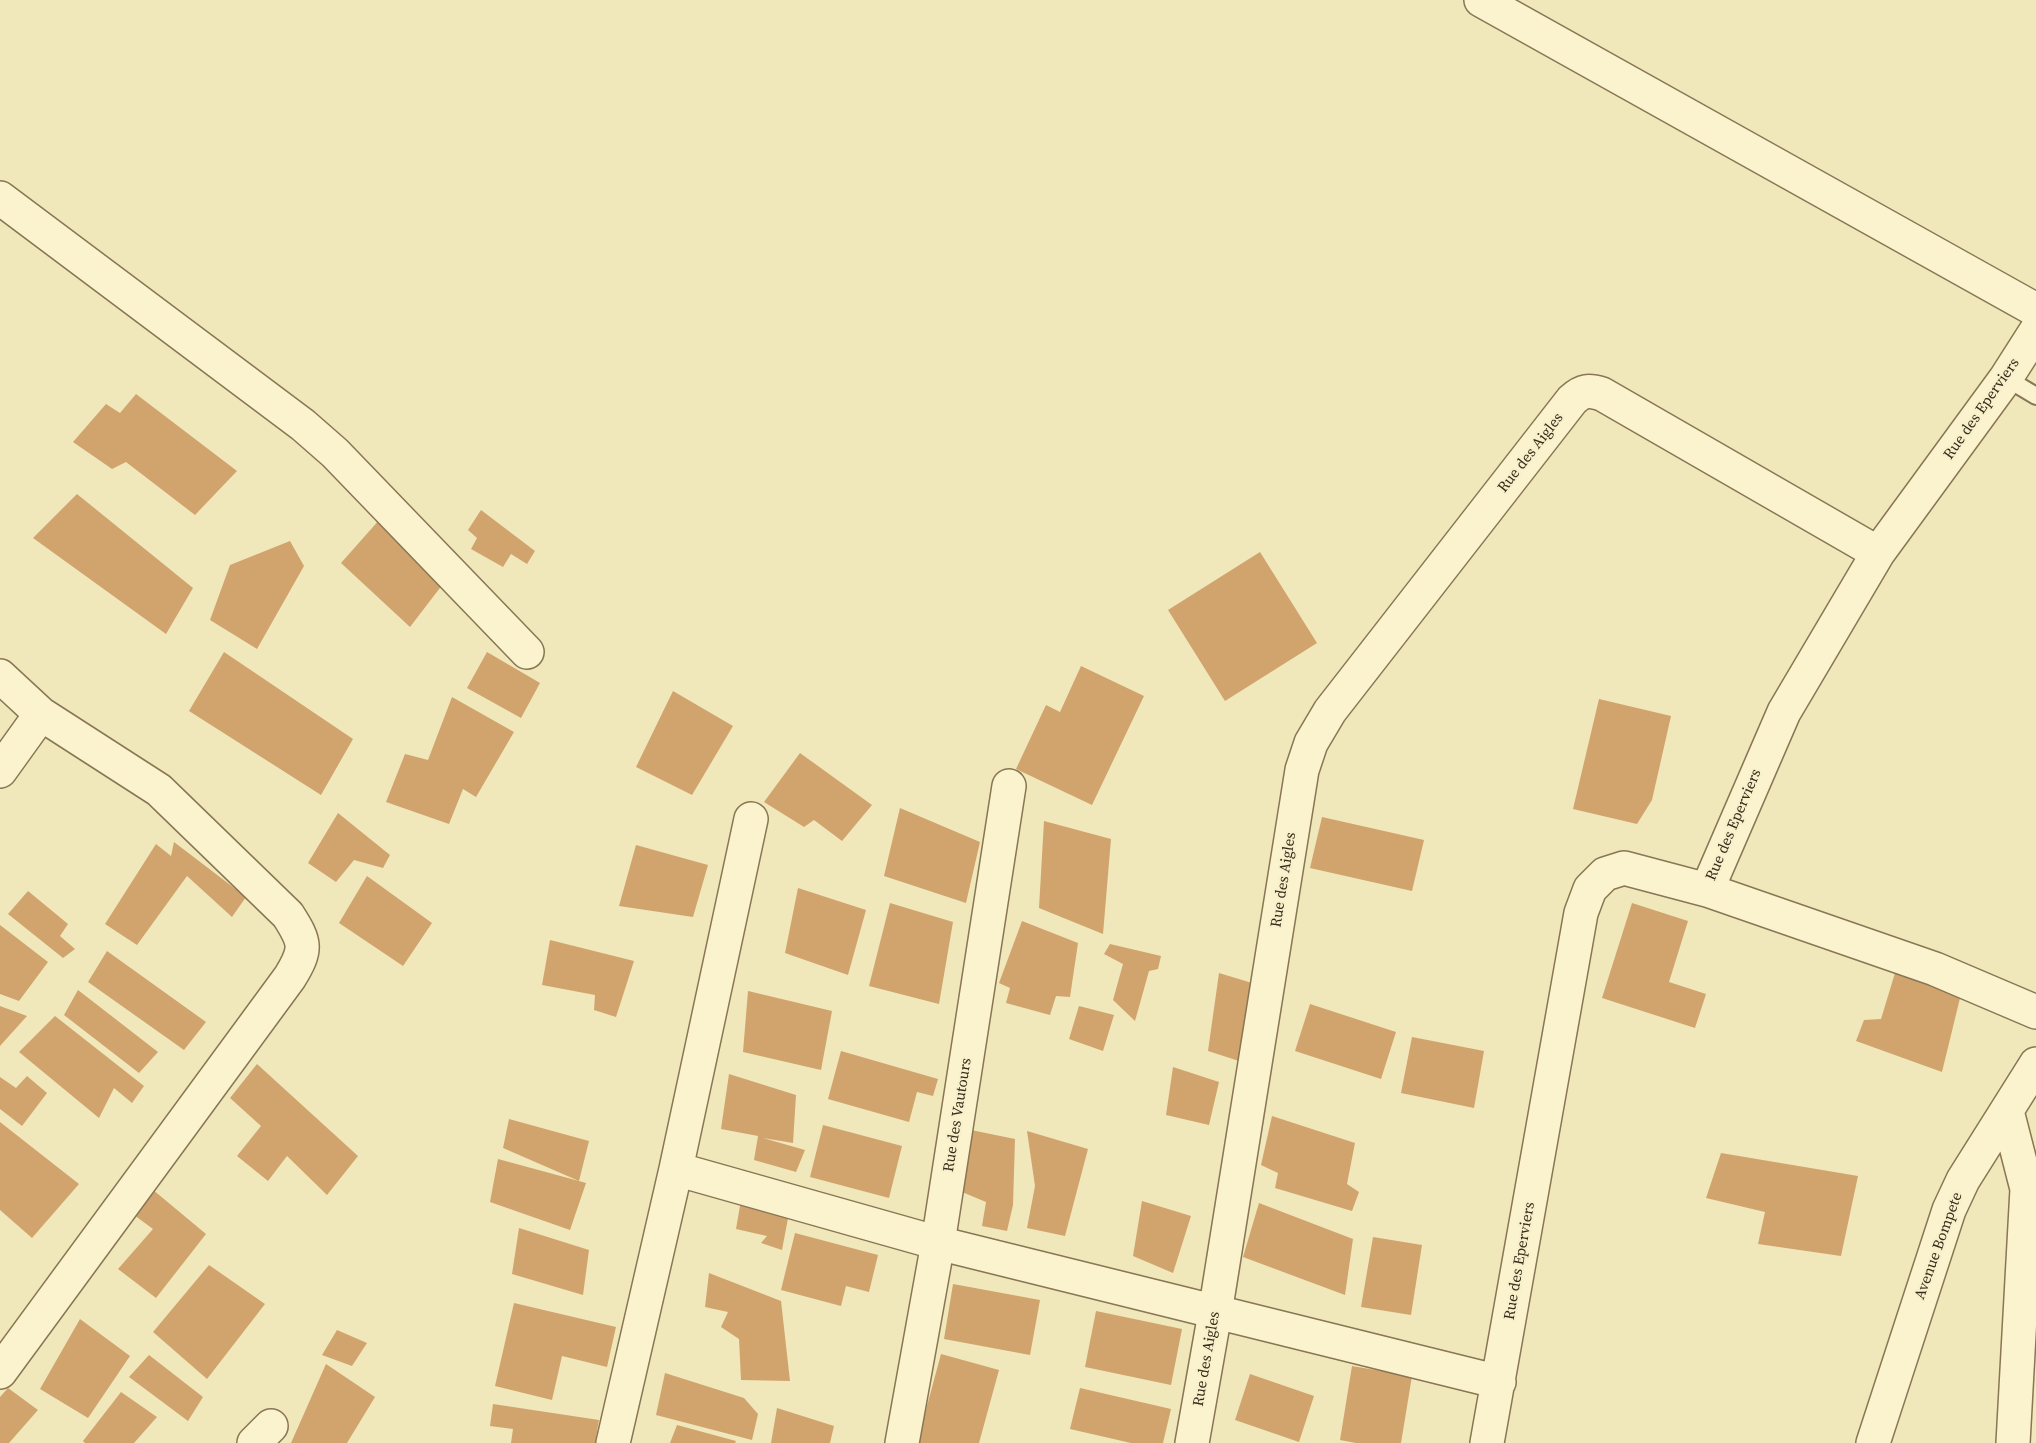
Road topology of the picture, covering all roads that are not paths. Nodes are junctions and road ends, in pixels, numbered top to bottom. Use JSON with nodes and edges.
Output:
{"nodes":[{"id":1,"x":1481,"y":0,"type":"edge"},
{"id":2,"x":0,"y":198,"type":"edge"},
{"id":3,"x":2036,"y":310,"type":"edge"},
{"id":4,"x":2036,"y":331,"type":"edge"},
{"id":5,"x":2006,"y":378,"type":"junction"},
{"id":6,"x":2036,"y":396,"type":"edge"},
{"id":7,"x":1878,"y":553,"type":"junction"},
{"id":8,"x":528,"y":652,"type":"dead end"},
{"id":9,"x":0,"y":676,"type":"edge"},
{"id":10,"x":42,"y":714,"type":"junction"},
{"id":11,"x":0,"y":771,"type":"edge"},
{"id":12,"x":1009,"y":786,"type":"dead end"},
{"id":13,"x":751,"y":819,"type":"dead end"},
{"id":14,"x":1707,"y":890,"type":"junction"},
{"id":15,"x":2036,"y":1012,"type":"edge"},
{"id":16,"x":2036,"y":1064,"type":"edge"},
{"id":17,"x":2007,"y":1111,"type":"junction"},
{"id":18,"x":676,"y":1169,"type":"junction"},
{"id":19,"x":938,"y":1244,"type":"junction"},
{"id":20,"x":1215,"y":1312,"type":"junction"},
{"id":21,"x":0,"y":1372,"type":"edge"},
{"id":22,"x":1499,"y":1382,"type":"junction"},
{"id":23,"x":613,"y":1443,"type":"edge"},
{"id":24,"x":902,"y":1443,"type":"edge"},
{"id":25,"x":1192,"y":1443,"type":"edge"},
{"id":26,"x":1487,"y":1443,"type":"edge"},
{"id":27,"x":1874,"y":1443,"type":"edge"},
{"id":28,"x":2013,"y":1443,"type":"edge"}],
"edges":[{"from":1,"to":3,"type":"street"},
{"from":2,"to":8,"type":"street"},
{"from":4,"to":5,"type":"street","name":"Rue des Eperviers"},
{"from":5,"to":6,"type":"lane"},
{"from":5,"to":7,"type":"street","name":"Rue des Eperviers"},
{"from":7,"to":14,"type":"street","name":"Rue des Eperviers"},
{"from":7,"to":20,"type":"street","name":"Rue des Aigles"},
{"from":9,"to":10,"type":"street"},
{"from":10,"to":11,"type":"street"},
{"from":10,"to":21,"type":"street"},
{"from":12,"to":19,"type":"street","name":"Rue des Vautours"},
{"from":13,"to":18,"type":"street"},
{"from":14,"to":15,"type":"street"},
{"from":14,"to":22,"type":"street","name":"Rue des Eperviers"},
{"from":16,"to":17,"type":"street","name":"Avenue Bompete"},
{"from":17,"to":27,"type":"street","name":"Avenue Bompete"},
{"from":17,"to":28,"type":"street"},
{"from":18,"to":19,"type":"street"},
{"from":18,"to":23,"type":"street"},
{"from":19,"to":20,"type":"street"},
{"from":19,"to":24,"type":"street","name":"Rue des Vautours"},
{"from":20,"to":22,"type":"street"},
{"from":20,"to":25,"type":"street","name":"Rue des Aigles"},
{"from":22,"to":26,"type":"street","name":"Rue des Eperviers"}]}
